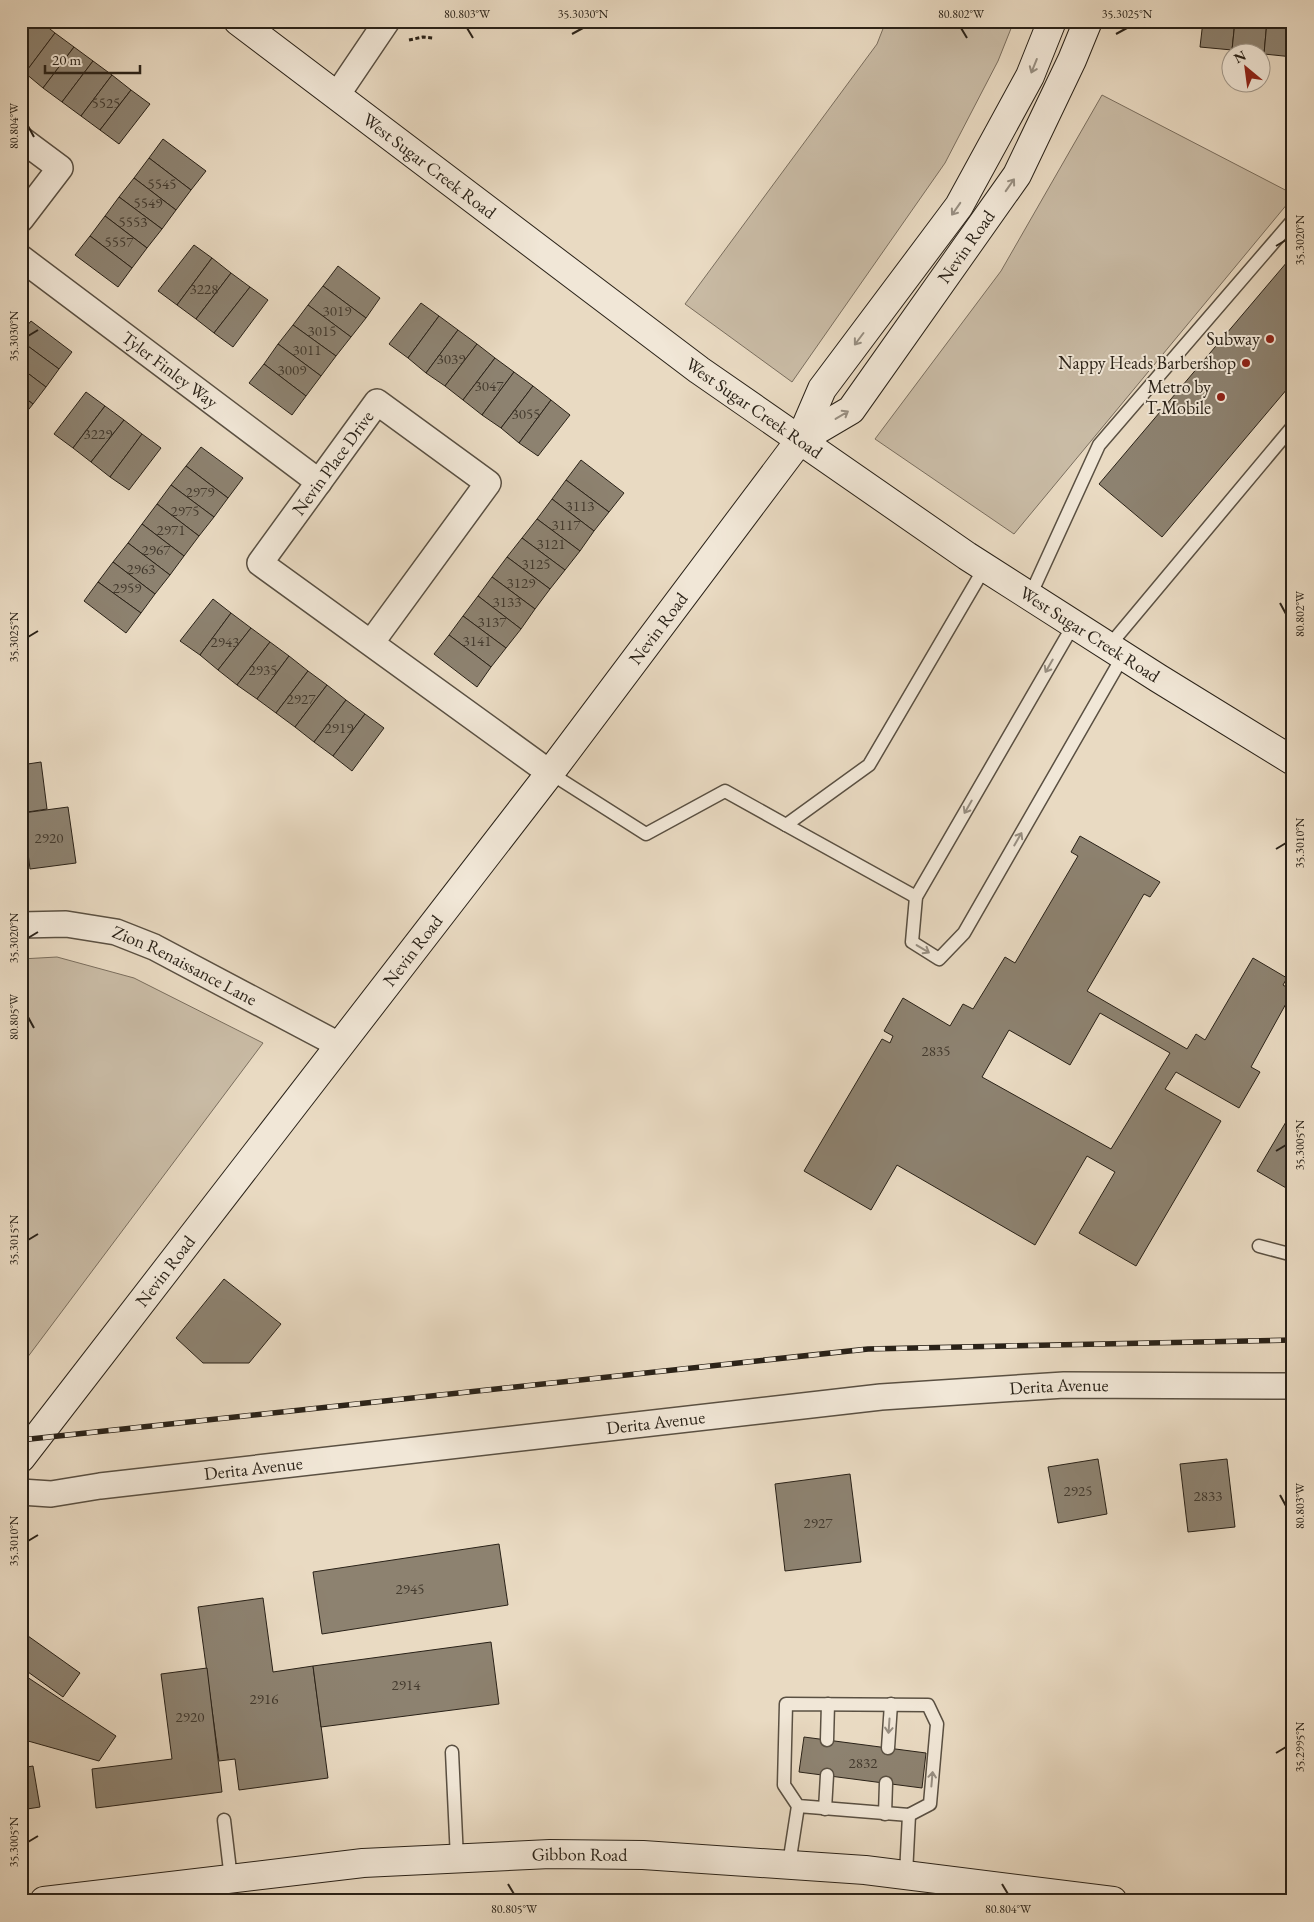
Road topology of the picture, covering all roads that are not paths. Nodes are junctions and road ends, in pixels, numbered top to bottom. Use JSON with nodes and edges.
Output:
{"nodes":[{"id":1,"x":238,"y":21,"type":"edge"},
{"id":2,"x":387,"y":21,"type":"edge"},
{"id":3,"x":1052,"y":21,"type":"edge"},
{"id":4,"x":1088,"y":21,"type":"edge"},
{"id":5,"x":337,"y":95,"type":"junction"},
{"id":6,"x":21,"y":138,"type":"edge"},
{"id":7,"x":21,"y":219,"type":"edge"},
{"id":8,"x":1293,"y":220,"type":"edge"},
{"id":9,"x":21,"y":258,"type":"edge"},
{"id":10,"x":1293,"y":426,"type":"edge"},
{"id":11,"x":800,"y":440,"type":"junction"},
{"id":12,"x":319,"y":482,"type":"junction"},
{"id":13,"x":985,"y":567,"type":"junction"},
{"id":14,"x":1030,"y":596,"type":"junction"},
{"id":15,"x":1074,"y":624,"type":"junction"},
{"id":16,"x":371,"y":643,"type":"junction"},
{"id":17,"x":1116,"y":651,"type":"junction"},
{"id":18,"x":1293,"y":761,"type":"edge"},
{"id":19,"x":550,"y":773,"type":"junction"},
{"id":20,"x":786,"y":825,"type":"junction"},
{"id":21,"x":916,"y":896,"type":"junction"},
{"id":22,"x":21,"y":925,"type":"edge"},
{"id":23,"x":339,"y":1045,"type":"junction"},
{"id":24,"x":1259,"y":1246,"type":"dead end"},
{"id":25,"x":1293,"y":1255,"type":"edge"},
{"id":26,"x":1293,"y":1386,"type":"edge"},
{"id":27,"x":21,"y":1458,"type":"edge"},
{"id":28,"x":21,"y":1492,"type":"edge"},
{"id":29,"x":828,"y":1704,"type":"junction"},
{"id":30,"x":891,"y":1704,"type":"junction"},
{"id":31,"x":827,"y":1740,"type":"dead end"},
{"id":32,"x":888,"y":1748,"type":"dead end"},
{"id":33,"x":452,"y":1752,"type":"dead end"},
{"id":34,"x":827,"y":1775,"type":"dead end"},
{"id":35,"x":886,"y":1783,"type":"dead end"},
{"id":36,"x":798,"y":1806,"type":"junction"},
{"id":37,"x":826,"y":1809,"type":"junction"},
{"id":38,"x":885,"y":1814,"type":"junction"},
{"id":39,"x":909,"y":1815,"type":"junction"},
{"id":40,"x":224,"y":1820,"type":"dead end"},
{"id":41,"x":457,"y":1858,"type":"junction"},
{"id":42,"x":789,"y":1864,"type":"junction"},
{"id":43,"x":906,"y":1874,"type":"junction"},
{"id":44,"x":231,"y":1879,"type":"junction"},
{"id":45,"x":44,"y":1901,"type":"edge"},
{"id":46,"x":1113,"y":1901,"type":"edge"}],
"edges":[{"from":1,"to":5,"type":"main road","name":"West Sugar Creek Road"},
{"from":2,"to":5,"type":"street"},
{"from":3,"to":11,"type":"main road","name":"Nevin Road","one_way":true},
{"from":11,"to":4,"type":"main road","name":"Nevin Road","one_way":true},
{"from":5,"to":11,"type":"main road","name":"West Sugar Creek Road"},
{"from":6,"to":7,"type":"street"},
{"from":8,"to":14,"type":"lane"},
{"from":9,"to":12,"type":"street","name":"Tyler Finley Way"},
{"from":10,"to":17,"type":"lane"},
{"from":11,"to":13,"type":"main road","name":"West Sugar Creek Road"},
{"from":11,"to":19,"type":"main road","name":"Nevin Road"},
{"from":12,"to":16,"type":"street","name":"Nevin Place Drive"},
{"from":12,"to":16,"type":"street","name":"Nevin Place Drive"},
{"from":13,"to":14,"type":"main road","name":"West Sugar Creek Road"},
{"from":13,"to":20,"type":"lane"},
{"from":14,"to":15,"type":"main road","name":"West Sugar Creek Road"},
{"from":15,"to":17,"type":"main road","name":"West Sugar Creek Road"},
{"from":15,"to":21,"type":"lane","one_way":true},
{"from":16,"to":19,"type":"street","name":"Nevin Place Drive"},
{"from":17,"to":18,"type":"main road","name":"West Sugar Creek Road"},
{"from":21,"to":17,"type":"lane","one_way":true},
{"from":19,"to":20,"type":"lane"},
{"from":19,"to":23,"type":"main road","name":"Nevin Road"},
{"from":20,"to":21,"type":"lane"},
{"from":22,"to":23,"type":"street","name":"Zion Renaissance Lane"},
{"from":23,"to":27,"type":"main road","name":"Nevin Road"},
{"from":24,"to":25,"type":"lane"},
{"from":26,"to":28,"type":"street","name":"Derita Avenue"},
{"from":29,"to":30,"type":"lane"},
{"from":29,"to":31,"type":"lane"},
{"from":29,"to":36,"type":"lane"},
{"from":30,"to":32,"type":"lane","one_way":true},
{"from":39,"to":30,"type":"lane","one_way":true},
{"from":33,"to":41,"type":"lane"},
{"from":34,"to":37,"type":"lane"},
{"from":35,"to":38,"type":"lane"},
{"from":36,"to":37,"type":"lane"},
{"from":36,"to":42,"type":"lane"},
{"from":37,"to":38,"type":"lane"},
{"from":38,"to":39,"type":"lane"},
{"from":39,"to":43,"type":"lane"},
{"from":40,"to":44,"type":"lane"},
{"from":41,"to":42,"type":"main road","name":"Gibbon Road"},
{"from":41,"to":44,"type":"main road","name":"Gibbon Road"},
{"from":42,"to":43,"type":"main road","name":"Gibbon Road"},
{"from":43,"to":46,"type":"main road","name":"Gibbon Road"},
{"from":44,"to":45,"type":"main road","name":"Gibbon Road"}]}
